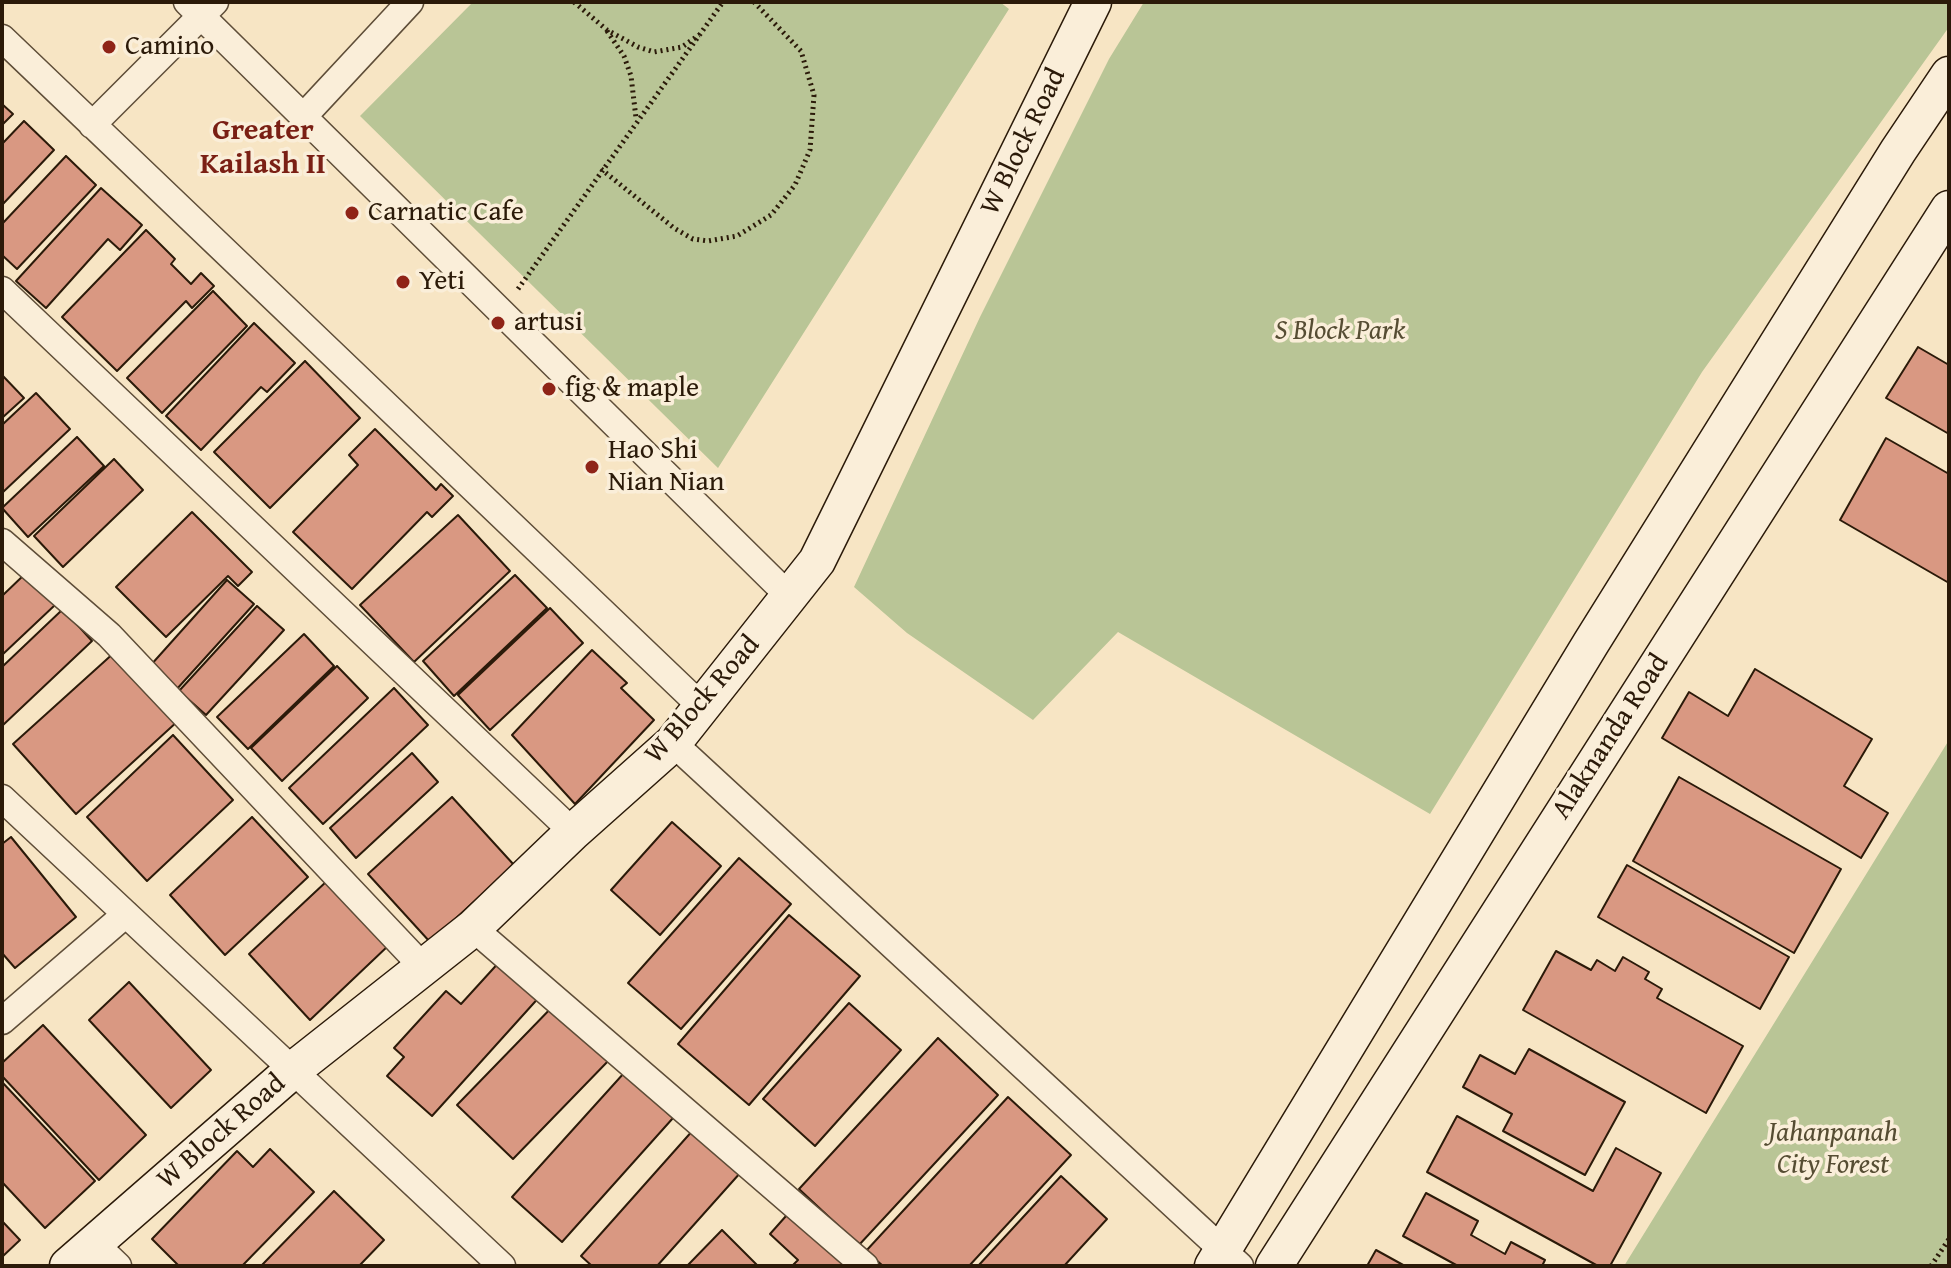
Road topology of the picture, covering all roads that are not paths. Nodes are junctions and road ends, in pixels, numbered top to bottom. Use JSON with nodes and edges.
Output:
{"nodes":[{"id":1,"x":410,"y":2,"type":"edge"},
{"id":2,"x":1093,"y":2,"type":"edge"},
{"id":3,"x":201,"y":7,"type":"edge"},
{"id":4,"x":2,"y":38,"type":"edge"},
{"id":5,"x":1949,"y":75,"type":"edge"},
{"id":6,"x":303,"y":117,"type":"junction"},
{"id":7,"x":92,"y":125,"type":"junction"},
{"id":8,"x":1949,"y":209,"type":"edge"},
{"id":9,"x":2,"y":290,"type":"edge"},
{"id":10,"x":2,"y":542,"type":"edge"},
{"id":11,"x":789,"y":596,"type":"junction"},
{"id":12,"x":702,"y":707,"type":"junction"},
{"id":13,"x":673,"y":743,"type":"junction"},
{"id":14,"x":8,"y":814,"type":"edge"},
{"id":15,"x":573,"y":832,"type":"junction"},
{"id":16,"x":126,"y":914,"type":"junction"},
{"id":17,"x":473,"y":928,"type":"junction"},
{"id":18,"x":423,"y":967,"type":"junction"},
{"id":19,"x":2,"y":1021,"type":"edge"},
{"id":20,"x":293,"y":1070,"type":"junction"},
{"id":21,"x":107,"y":1255,"type":"edge"},
{"id":22,"x":1225,"y":1260,"type":"edge"},
{"id":23,"x":68,"y":1266,"type":"edge"},
{"id":24,"x":502,"y":1266,"type":"edge"},
{"id":25,"x":865,"y":1266,"type":"edge"},
{"id":26,"x":1274,"y":1266,"type":"edge"}],
"edges":[{"from":1,"to":6,"type":"street"},
{"from":2,"to":11,"type":"street","name":"W Block Road"},
{"from":3,"to":6,"type":"street"},
{"from":3,"to":7,"type":"street"},
{"from":4,"to":7,"type":"street"},
{"from":5,"to":22,"type":"street"},
{"from":6,"to":11,"type":"street"},
{"from":7,"to":12,"type":"street"},
{"from":8,"to":26,"type":"street","name":"Alaknanda Road"},
{"from":9,"to":15,"type":"street"},
{"from":10,"to":18,"type":"street"},
{"from":11,"to":12,"type":"street","name":"W Block Road"},
{"from":12,"to":13,"type":"street","name":"W Block Road"},
{"from":13,"to":15,"type":"street","name":"W Block Road"},
{"from":13,"to":22,"type":"street"},
{"from":14,"to":16,"type":"street"},
{"from":15,"to":17,"type":"street","name":"W Block Road"},
{"from":16,"to":19,"type":"street"},
{"from":16,"to":20,"type":"street"},
{"from":17,"to":18,"type":"street","name":"W Block Road"},
{"from":17,"to":25,"type":"street"},
{"from":18,"to":20,"type":"street","name":"W Block Road"},
{"from":20,"to":21,"type":"street","name":"W Block Road"},
{"from":20,"to":24,"type":"street"},
{"from":21,"to":23,"type":"street","name":"W Block Road"}]}
